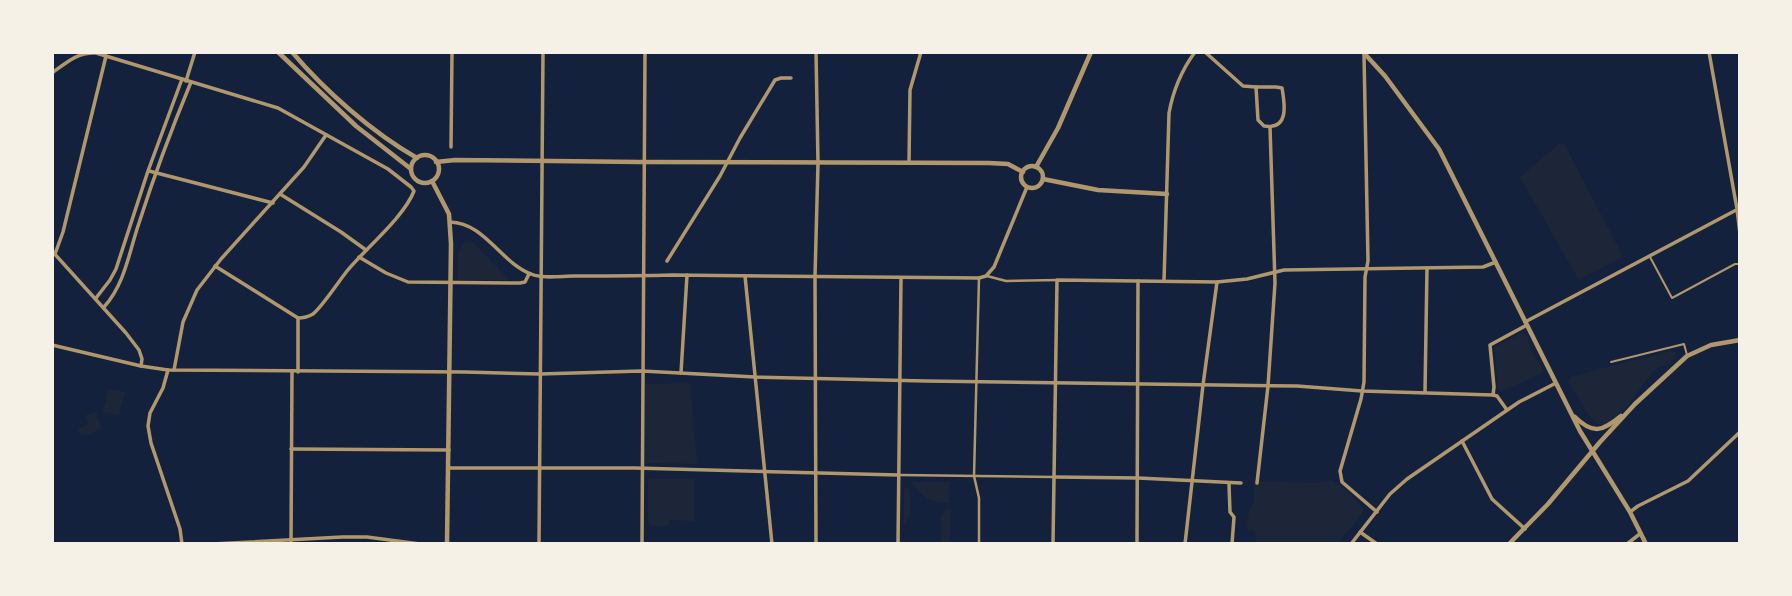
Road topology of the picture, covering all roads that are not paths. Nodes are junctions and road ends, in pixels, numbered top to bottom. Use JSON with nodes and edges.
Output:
{"nodes":[{"id":1,"x":195,"y":52,"type":"edge"},
{"id":2,"x":278,"y":52,"type":"edge"},
{"id":3,"x":292,"y":52,"type":"edge"},
{"id":4,"x":452,"y":52,"type":"edge"},
{"id":5,"x":543,"y":52,"type":"edge"},
{"id":6,"x":645,"y":52,"type":"edge"},
{"id":7,"x":921,"y":52,"type":"edge"},
{"id":8,"x":1195,"y":52,"type":"edge"},
{"id":9,"x":1205,"y":52,"type":"edge"},
{"id":10,"x":1709,"y":52,"type":"edge"},
{"id":11,"x":96,"y":53,"type":"edge"},
{"id":12,"x":815,"y":53,"type":"edge"},
{"id":13,"x":1090,"y":53,"type":"edge"},
{"id":14,"x":1364,"y":53,"type":"edge"},
{"id":15,"x":106,"y":56,"type":"junction"},
{"id":16,"x":52,"y":73,"type":"edge"},
{"id":17,"x":791,"y":78,"type":"dead end"},
{"id":18,"x":186,"y":81,"type":"junction"},
{"id":19,"x":1256,"y":87,"type":"junction"},
{"id":20,"x":1270,"y":127,"type":"junction"},
{"id":21,"x":326,"y":135,"type":"junction"},
{"id":22,"x":451,"y":147,"type":"dead end"},
{"id":23,"x":416,"y":158,"type":"junction"},
{"id":24,"x":542,"y":161,"type":"junction"},
{"id":25,"x":728,"y":161,"type":"junction"},
{"id":26,"x":436,"y":162,"type":"junction"},
{"id":27,"x":645,"y":162,"type":"junction"},
{"id":28,"x":818,"y":163,"type":"junction"},
{"id":29,"x":909,"y":163,"type":"junction"},
{"id":30,"x":1036,"y":167,"type":"junction"},
{"id":31,"x":411,"y":169,"type":"junction"},
{"id":32,"x":148,"y":171,"type":"junction"},
{"id":33,"x":1023,"y":172,"type":"junction"},
{"id":34,"x":157,"y":173,"type":"junction"},
{"id":35,"x":1043,"y":179,"type":"junction"},
{"id":36,"x":432,"y":181,"type":"junction"},
{"id":37,"x":1027,"y":187,"type":"junction"},
{"id":38,"x":280,"y":194,"type":"junction"},
{"id":39,"x":1167,"y":194,"type":"junction"},
{"id":40,"x":273,"y":202,"type":"junction"},
{"id":41,"x":1738,"y":209,"type":"edge"},
{"id":42,"x":450,"y":222,"type":"junction"},
{"id":43,"x":1740,"y":234,"type":"edge"},
{"id":44,"x":366,"y":250,"type":"junction"},
{"id":45,"x":54,"y":253,"type":"edge"},
{"id":46,"x":1650,"y":256,"type":"junction"},
{"id":47,"x":359,"y":257,"type":"junction"},
{"id":48,"x":667,"y":261,"type":"dead end"},
{"id":49,"x":1496,"y":262,"type":"junction"},
{"id":50,"x":1740,"y":264,"type":"edge"},
{"id":51,"x":215,"y":267,"type":"junction"},
{"id":52,"x":1427,"y":268,"type":"junction"},
{"id":53,"x":1366,"y":269,"type":"junction"},
{"id":54,"x":1274,"y":272,"type":"junction"},
{"id":55,"x":529,"y":274,"type":"junction"},
{"id":56,"x":687,"y":275,"type":"junction"},
{"id":57,"x":540,"y":276,"type":"junction"},
{"id":58,"x":643,"y":276,"type":"junction"},
{"id":59,"x":745,"y":276,"type":"junction"},
{"id":60,"x":985,"y":276,"type":"junction"},
{"id":61,"x":816,"y":277,"type":"junction"},
{"id":62,"x":901,"y":278,"type":"junction"},
{"id":63,"x":979,"y":278,"type":"junction"},
{"id":64,"x":1057,"y":280,"type":"junction"},
{"id":65,"x":1138,"y":281,"type":"junction"},
{"id":66,"x":1164,"y":281,"type":"junction"},
{"id":67,"x":1217,"y":282,"type":"junction"},
{"id":68,"x":451,"y":283,"type":"junction"},
{"id":69,"x":96,"y":298,"type":"junction"},
{"id":70,"x":104,"y":307,"type":"junction"},
{"id":71,"x":298,"y":318,"type":"junction"},
{"id":72,"x":1526,"y":324,"type":"junction"},
{"id":73,"x":1740,"y":340,"type":"edge"},
{"id":74,"x":52,"y":345,"type":"edge"},
{"id":75,"x":1687,"y":356,"type":"junction"},
{"id":76,"x":1611,"y":362,"type":"dead end"},
{"id":77,"x":141,"y":366,"type":"junction"},
{"id":78,"x":171,"y":370,"type":"junction"},
{"id":79,"x":642,"y":371,"type":"junction"},
{"id":80,"x":292,"y":372,"type":"junction"},
{"id":81,"x":299,"y":372,"type":"junction"},
{"id":82,"x":450,"y":372,"type":"junction"},
{"id":83,"x":681,"y":373,"type":"junction"},
{"id":84,"x":540,"y":374,"type":"junction"},
{"id":85,"x":755,"y":377,"type":"junction"},
{"id":86,"x":816,"y":378,"type":"junction"},
{"id":87,"x":899,"y":380,"type":"junction"},
{"id":88,"x":977,"y":382,"type":"junction"},
{"id":89,"x":1556,"y":383,"type":"junction"},
{"id":90,"x":1055,"y":384,"type":"junction"},
{"id":91,"x":1203,"y":384,"type":"junction"},
{"id":92,"x":1138,"y":385,"type":"junction"},
{"id":93,"x":1268,"y":386,"type":"junction"},
{"id":94,"x":1362,"y":391,"type":"junction"},
{"id":95,"x":1426,"y":392,"type":"junction"},
{"id":96,"x":1493,"y":395,"type":"junction"},
{"id":97,"x":1635,"y":404,"type":"junction"},
{"id":98,"x":1507,"y":410,"type":"junction"},
{"id":99,"x":1571,"y":413,"type":"junction"},
{"id":100,"x":1740,"y":432,"type":"edge"},
{"id":101,"x":1462,"y":441,"type":"junction"},
{"id":102,"x":291,"y":449,"type":"junction"},
{"id":103,"x":449,"y":450,"type":"junction"},
{"id":104,"x":1592,"y":451,"type":"junction"},
{"id":105,"x":448,"y":468,"type":"junction"},
{"id":106,"x":540,"y":468,"type":"junction"},
{"id":107,"x":643,"y":469,"type":"junction"},
{"id":108,"x":764,"y":472,"type":"junction"},
{"id":109,"x":816,"y":473,"type":"junction"},
{"id":110,"x":898,"y":475,"type":"junction"},
{"id":111,"x":974,"y":476,"type":"junction"},
{"id":112,"x":1054,"y":477,"type":"junction"},
{"id":113,"x":1138,"y":478,"type":"junction"},
{"id":114,"x":1192,"y":481,"type":"junction"},
{"id":115,"x":1229,"y":483,"type":"junction"},
{"id":116,"x":1241,"y":483,"type":"dead end"},
{"id":117,"x":1257,"y":483,"type":"dead end"},
{"id":118,"x":1377,"y":512,"type":"junction"},
{"id":119,"x":1630,"y":512,"type":"junction"},
{"id":120,"x":1525,"y":529,"type":"junction"},
{"id":121,"x":1360,"y":532,"type":"junction"},
{"id":122,"x":1641,"y":533,"type":"junction"},
{"id":123,"x":291,"y":542,"type":"edge"},
{"id":124,"x":182,"y":544,"type":"edge"},
{"id":125,"x":212,"y":544,"type":"edge"},
{"id":126,"x":420,"y":544,"type":"edge"},
{"id":127,"x":447,"y":544,"type":"edge"},
{"id":128,"x":539,"y":544,"type":"edge"},
{"id":129,"x":642,"y":544,"type":"edge"},
{"id":130,"x":772,"y":544,"type":"edge"},
{"id":131,"x":816,"y":544,"type":"edge"},
{"id":132,"x":898,"y":544,"type":"edge"},
{"id":133,"x":979,"y":544,"type":"edge"},
{"id":134,"x":1053,"y":544,"type":"edge"},
{"id":135,"x":1137,"y":544,"type":"edge"},
{"id":136,"x":1185,"y":544,"type":"edge"},
{"id":137,"x":1232,"y":544,"type":"edge"},
{"id":138,"x":1351,"y":544,"type":"edge"},
{"id":139,"x":1377,"y":544,"type":"edge"},
{"id":140,"x":1509,"y":544,"type":"edge"},
{"id":141,"x":1627,"y":544,"type":"edge"},
{"id":142,"x":1646,"y":544,"type":"edge"}],
"edges":[{"from":1,"to":18,"type":"street"},
{"from":2,"to":31,"type":"street"},
{"from":3,"to":23,"type":"street"},
{"from":4,"to":22,"type":"street"},
{"from":5,"to":24,"type":"street"},
{"from":6,"to":27,"type":"street"},
{"from":7,"to":29,"type":"street"},
{"from":8,"to":39,"type":"street"},
{"from":9,"to":19,"type":"street"},
{"from":10,"to":41,"type":"street"},
{"from":11,"to":15,"type":"street"},
{"from":11,"to":16,"type":"street"},
{"from":12,"to":28,"type":"street"},
{"from":13,"to":30,"type":"street"},
{"from":14,"to":49,"type":"street"},
{"from":14,"to":53,"type":"street"},
{"from":15,"to":18,"type":"street"},
{"from":15,"to":45,"type":"street"},
{"from":17,"to":25,"type":"street"},
{"from":18,"to":21,"type":"street"},
{"from":18,"to":32,"type":"street"},
{"from":18,"to":34,"type":"street"},
{"from":19,"to":20,"type":"street"},
{"from":19,"to":20,"type":"street"},
{"from":20,"to":54,"type":"street"},
{"from":21,"to":38,"type":"street"},
{"from":21,"to":44,"type":"street"},
{"from":23,"to":26,"type":"street"},
{"from":23,"to":31,"type":"street"},
{"from":24,"to":26,"type":"street"},
{"from":24,"to":27,"type":"street"},
{"from":24,"to":57,"type":"street"},
{"from":25,"to":27,"type":"street"},
{"from":25,"to":28,"type":"street"},
{"from":25,"to":48,"type":"street"},
{"from":26,"to":36,"type":"street"},
{"from":27,"to":58,"type":"street"},
{"from":28,"to":29,"type":"street"},
{"from":28,"to":61,"type":"street"},
{"from":29,"to":33,"type":"street"},
{"from":30,"to":33,"type":"street"},
{"from":30,"to":35,"type":"street"},
{"from":31,"to":36,"type":"street"},
{"from":32,"to":34,"type":"street"},
{"from":32,"to":69,"type":"street"},
{"from":33,"to":37,"type":"street"},
{"from":34,"to":40,"type":"street"},
{"from":34,"to":70,"type":"street"},
{"from":35,"to":37,"type":"street"},
{"from":35,"to":39,"type":"street"},
{"from":36,"to":42,"type":"street"},
{"from":37,"to":60,"type":"street"},
{"from":38,"to":40,"type":"street"},
{"from":38,"to":44,"type":"street"},
{"from":39,"to":66,"type":"street"},
{"from":40,"to":51,"type":"street"},
{"from":41,"to":43,"type":"street"},
{"from":41,"to":46,"type":"street"},
{"from":42,"to":55,"type":"street"},
{"from":42,"to":68,"type":"street"},
{"from":44,"to":47,"type":"street"},
{"from":45,"to":69,"type":"street"},
{"from":46,"to":50,"type":"lane"},
{"from":46,"to":72,"type":"street"},
{"from":47,"to":68,"type":"street"},
{"from":47,"to":71,"type":"street"},
{"from":49,"to":52,"type":"street"},
{"from":49,"to":72,"type":"street"},
{"from":51,"to":71,"type":"street"},
{"from":51,"to":78,"type":"street"},
{"from":52,"to":53,"type":"street"},
{"from":52,"to":95,"type":"street"},
{"from":53,"to":54,"type":"street"},
{"from":53,"to":94,"type":"street"},
{"from":54,"to":67,"type":"street"},
{"from":54,"to":93,"type":"street"},
{"from":55,"to":57,"type":"street"},
{"from":55,"to":68,"type":"street"},
{"from":56,"to":58,"type":"street"},
{"from":56,"to":59,"type":"street"},
{"from":56,"to":83,"type":"street"},
{"from":57,"to":58,"type":"street"},
{"from":57,"to":84,"type":"street"},
{"from":58,"to":79,"type":"street"},
{"from":59,"to":61,"type":"street"},
{"from":59,"to":85,"type":"street"},
{"from":60,"to":63,"type":"street"},
{"from":60,"to":64,"type":"street"},
{"from":61,"to":62,"type":"street"},
{"from":61,"to":86,"type":"street"},
{"from":62,"to":63,"type":"street"},
{"from":62,"to":87,"type":"street"},
{"from":63,"to":88,"type":"street"},
{"from":64,"to":65,"type":"street"},
{"from":64,"to":90,"type":"street"},
{"from":65,"to":66,"type":"street"},
{"from":65,"to":92,"type":"street"},
{"from":66,"to":67,"type":"street"},
{"from":67,"to":91,"type":"street"},
{"from":68,"to":82,"type":"street"},
{"from":69,"to":70,"type":"street"},
{"from":70,"to":77,"type":"street"},
{"from":71,"to":81,"type":"street"},
{"from":72,"to":89,"type":"street"},
{"from":72,"to":96,"type":"street"},
{"from":73,"to":75,"type":"street"},
{"from":74,"to":77,"type":"street"},
{"from":75,"to":76,"type":"lane"},
{"from":75,"to":97,"type":"street"},
{"from":77,"to":78,"type":"street"},
{"from":78,"to":80,"type":"street"},
{"from":78,"to":124,"type":"street"},
{"from":79,"to":83,"type":"street"},
{"from":79,"to":84,"type":"street"},
{"from":79,"to":107,"type":"street"},
{"from":80,"to":81,"type":"street"},
{"from":80,"to":102,"type":"street"},
{"from":81,"to":82,"type":"street"},
{"from":82,"to":84,"type":"street"},
{"from":82,"to":103,"type":"street"},
{"from":83,"to":85,"type":"street"},
{"from":84,"to":106,"type":"street"},
{"from":85,"to":86,"type":"street"},
{"from":85,"to":108,"type":"street"},
{"from":86,"to":87,"type":"street"},
{"from":86,"to":109,"type":"street"},
{"from":87,"to":88,"type":"street"},
{"from":87,"to":110,"type":"street"},
{"from":88,"to":90,"type":"street"},
{"from":88,"to":111,"type":"street"},
{"from":89,"to":98,"type":"street"},
{"from":89,"to":99,"type":"street"},
{"from":90,"to":92,"type":"street"},
{"from":90,"to":112,"type":"street"},
{"from":91,"to":92,"type":"street"},
{"from":91,"to":93,"type":"street"},
{"from":91,"to":114,"type":"street"},
{"from":92,"to":113,"type":"street"},
{"from":93,"to":94,"type":"street"},
{"from":93,"to":117,"type":"street"},
{"from":94,"to":95,"type":"street"},
{"from":94,"to":118,"type":"street"},
{"from":95,"to":96,"type":"street"},
{"from":96,"to":98,"type":"street"},
{"from":97,"to":99,"type":"street"},
{"from":97,"to":104,"type":"street"},
{"from":98,"to":101,"type":"street"},
{"from":99,"to":104,"type":"street"},
{"from":100,"to":119,"type":"street"},
{"from":101,"to":118,"type":"street"},
{"from":101,"to":120,"type":"street"},
{"from":102,"to":103,"type":"street"},
{"from":102,"to":123,"type":"street"},
{"from":103,"to":105,"type":"street"},
{"from":104,"to":119,"type":"street"},
{"from":104,"to":120,"type":"street"},
{"from":105,"to":106,"type":"street"},
{"from":105,"to":127,"type":"street"},
{"from":106,"to":107,"type":"street"},
{"from":106,"to":128,"type":"street"},
{"from":107,"to":108,"type":"street"},
{"from":107,"to":129,"type":"street"},
{"from":108,"to":109,"type":"street"},
{"from":108,"to":130,"type":"street"},
{"from":109,"to":110,"type":"street"},
{"from":109,"to":131,"type":"street"},
{"from":110,"to":111,"type":"street"},
{"from":110,"to":132,"type":"street"},
{"from":111,"to":112,"type":"street"},
{"from":111,"to":133,"type":"street"},
{"from":112,"to":113,"type":"street"},
{"from":112,"to":134,"type":"street"},
{"from":113,"to":114,"type":"street"},
{"from":113,"to":135,"type":"street"},
{"from":114,"to":115,"type":"street"},
{"from":114,"to":136,"type":"street"},
{"from":115,"to":116,"type":"street"},
{"from":115,"to":137,"type":"street"},
{"from":118,"to":121,"type":"street"},
{"from":119,"to":122,"type":"street"},
{"from":120,"to":140,"type":"street"},
{"from":121,"to":138,"type":"street"},
{"from":121,"to":139,"type":"street"},
{"from":122,"to":141,"type":"street"},
{"from":122,"to":142,"type":"street"},
{"from":123,"to":125,"type":"street"},
{"from":123,"to":126,"type":"street"}]}
